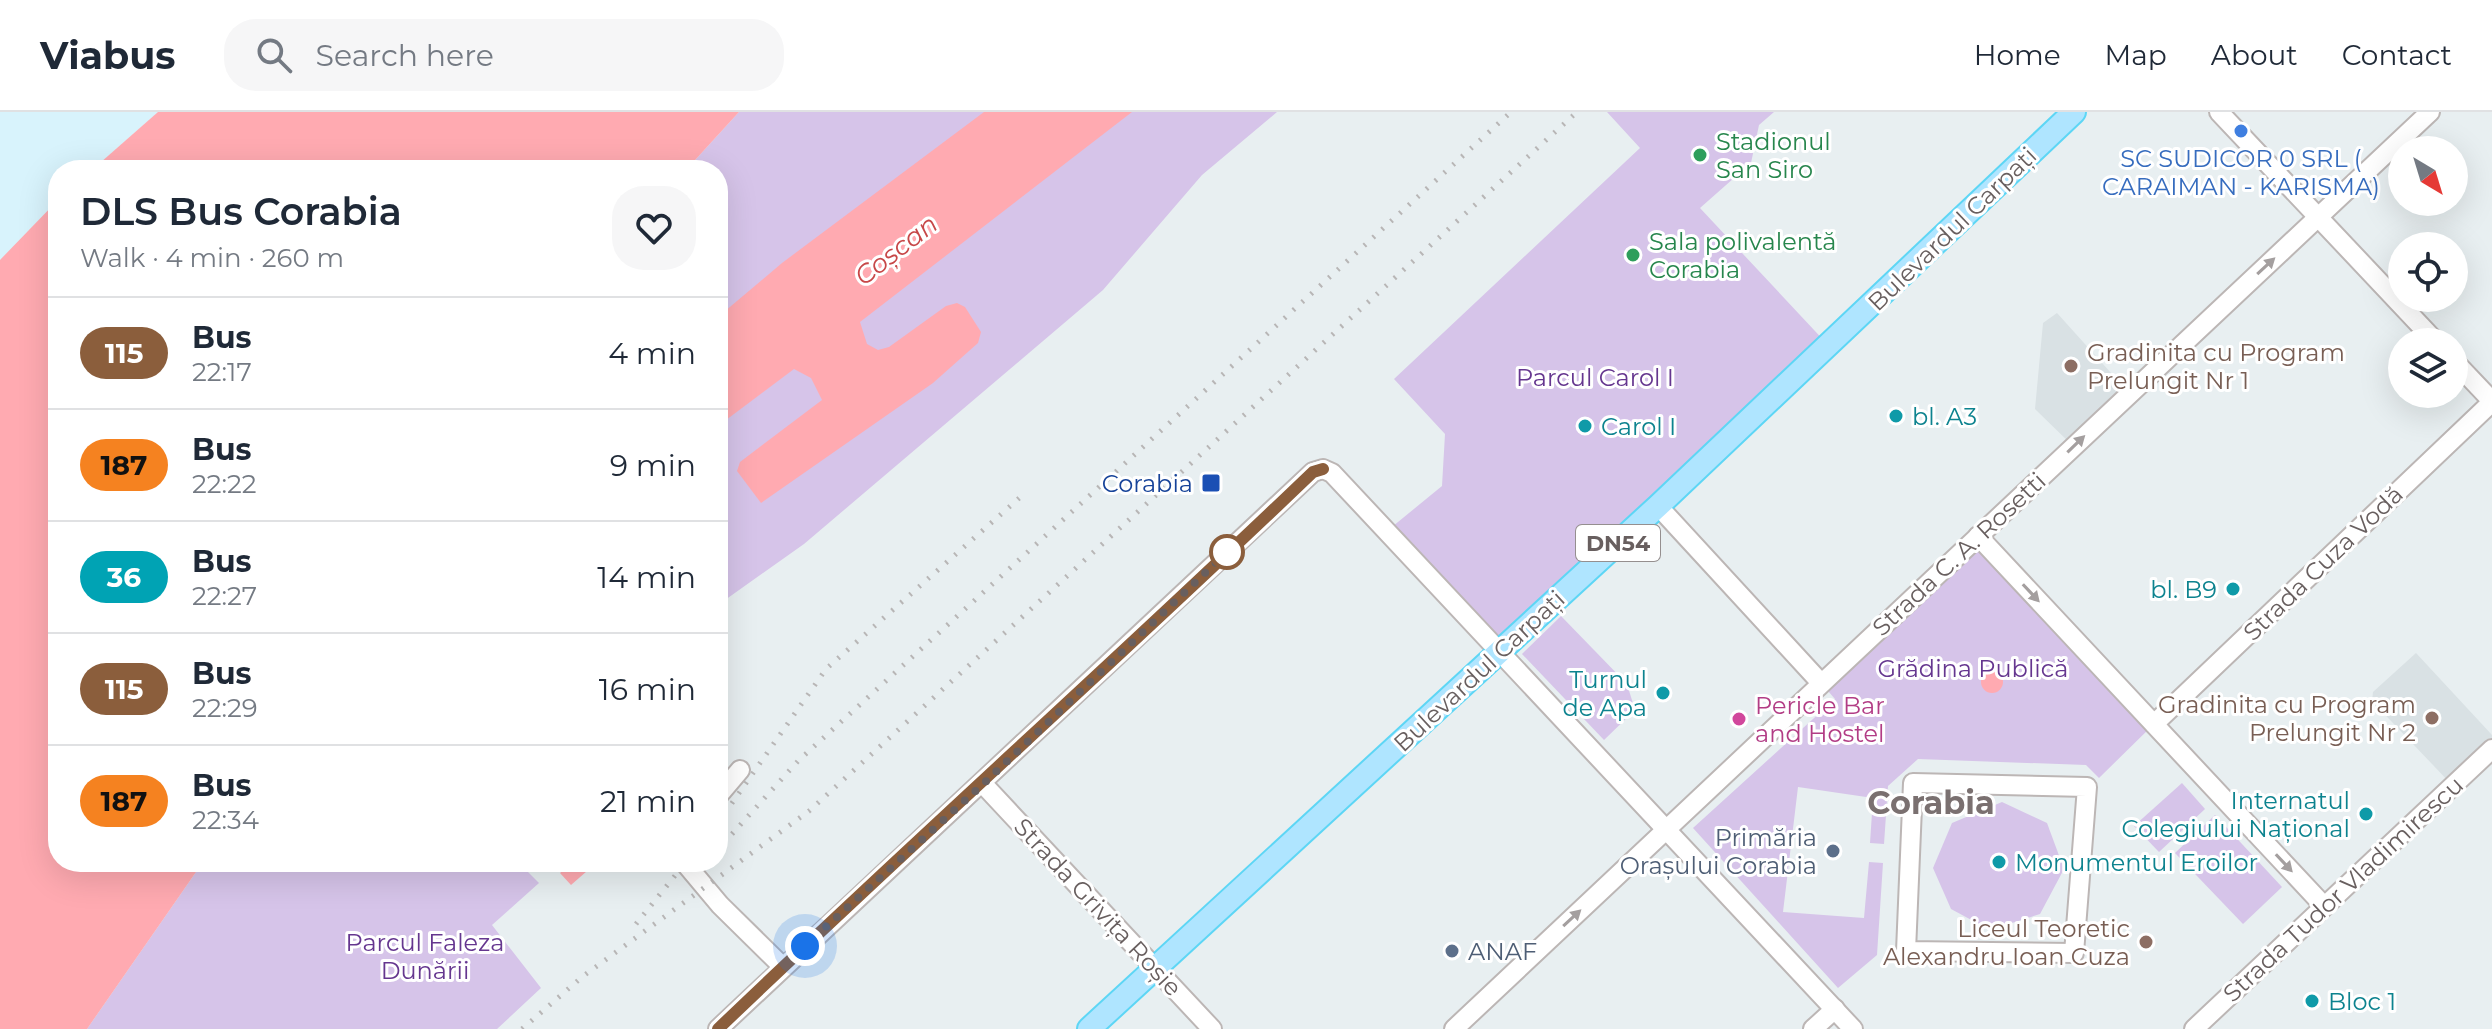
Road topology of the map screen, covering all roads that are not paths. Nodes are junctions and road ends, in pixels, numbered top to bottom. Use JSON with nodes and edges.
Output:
{"nodes":[{"id":1,"x":2074,"y":112,"type":"edge"},
{"id":2,"x":2219,"y":112,"type":"edge"},
{"id":3,"x":2430,"y":112,"type":"edge"},
{"id":4,"x":2318,"y":216,"type":"junction"},
{"id":5,"x":2423,"y":328,"type":"edge"},
{"id":6,"x":2468,"y":376,"type":"edge"},
{"id":7,"x":2492,"y":401,"type":"edge"},
{"id":8,"x":1658,"y":506,"type":"junction"},
{"id":9,"x":1978,"y":536,"type":"junction"},
{"id":10,"x":1500,"y":652,"type":"junction"},
{"id":11,"x":1821,"y":683,"type":"junction"},
{"id":12,"x":2154,"y":724,"type":"junction"},
{"id":13,"x":2492,"y":749,"type":"edge"},
{"id":14,"x":740,"y":770,"type":"dead end"},
{"id":15,"x":728,"y":784,"type":"edge"},
{"id":16,"x":983,"y":784,"type":"junction"},
{"id":17,"x":2087,"y":787,"type":"joint"},
{"id":18,"x":1666,"y":829,"type":"junction"},
{"id":19,"x":692,"y":872,"type":"edge"},
{"id":20,"x":2324,"y":906,"type":"junction"},
{"id":21,"x":783,"y":967,"type":"junction"},
{"id":22,"x":1155,"y":968,"type":"junction"},
{"id":23,"x":1841,"y":1022,"type":"edge"},
{"id":24,"x":718,"y":1029,"type":"edge"},
{"id":25,"x":1089,"y":1029,"type":"edge"},
{"id":26,"x":1212,"y":1029,"type":"edge"},
{"id":27,"x":1454,"y":1029,"type":"edge"},
{"id":28,"x":1813,"y":1029,"type":"edge"},
{"id":29,"x":2194,"y":1029,"type":"edge"}],
"edges":[{"from":1,"to":8,"type":"main road","name":"Bulevardul Carpați","number":"DN54"},
{"from":2,"to":4,"type":"street"},
{"from":3,"to":4,"type":"street","name":"Strada C. A. Rosetti"},
{"from":4,"to":5,"type":"street"},
{"from":9,"to":4,"type":"street","name":"Strada C. A. Rosetti","one_way":true},
{"from":6,"to":7,"type":"street"},
{"from":7,"to":12,"type":"street","name":"Strada Cuza Vodă"},
{"from":8,"to":10,"type":"main road","name":"Bulevardul Carpați","number":"DN54"},
{"from":8,"to":11,"type":"street"},
{"from":9,"to":11,"type":"street","name":"Strada C. A. Rosetti"},
{"from":9,"to":12,"type":"street","one_way":true},
{"from":10,"to":16,"type":"street"},
{"from":10,"to":18,"type":"street"},
{"from":10,"to":22,"type":"main road","name":"Bulevardul Carpați","number":"DN54"},
{"from":11,"to":18,"type":"street","name":"Strada C. A. Rosetti"},
{"from":12,"to":20,"type":"street","one_way":true},
{"from":13,"to":20,"type":"street","name":"Strada Tudor Vladimirescu"},
{"from":14,"to":15,"type":"street"},
{"from":16,"to":21,"type":"street"},
{"from":16,"to":22,"type":"street","name":"Strada Grivița Roșie"},
{"from":17,"to":17,"type":"street"},
{"from":18,"to":23,"type":"street"},
{"from":27,"to":18,"type":"street","name":"Strada C. A. Rosetti","one_way":true},
{"from":19,"to":21,"type":"street"},
{"from":20,"to":29,"type":"street","name":"Strada Tudor Vladimirescu"},
{"from":21,"to":24,"type":"street"},
{"from":22,"to":25,"type":"main road","name":"Bulevardul Carpați","number":"DN54"},
{"from":22,"to":26,"type":"street","name":"Strada Grivița Roșie"},
{"from":23,"to":28,"type":"street"}]}
